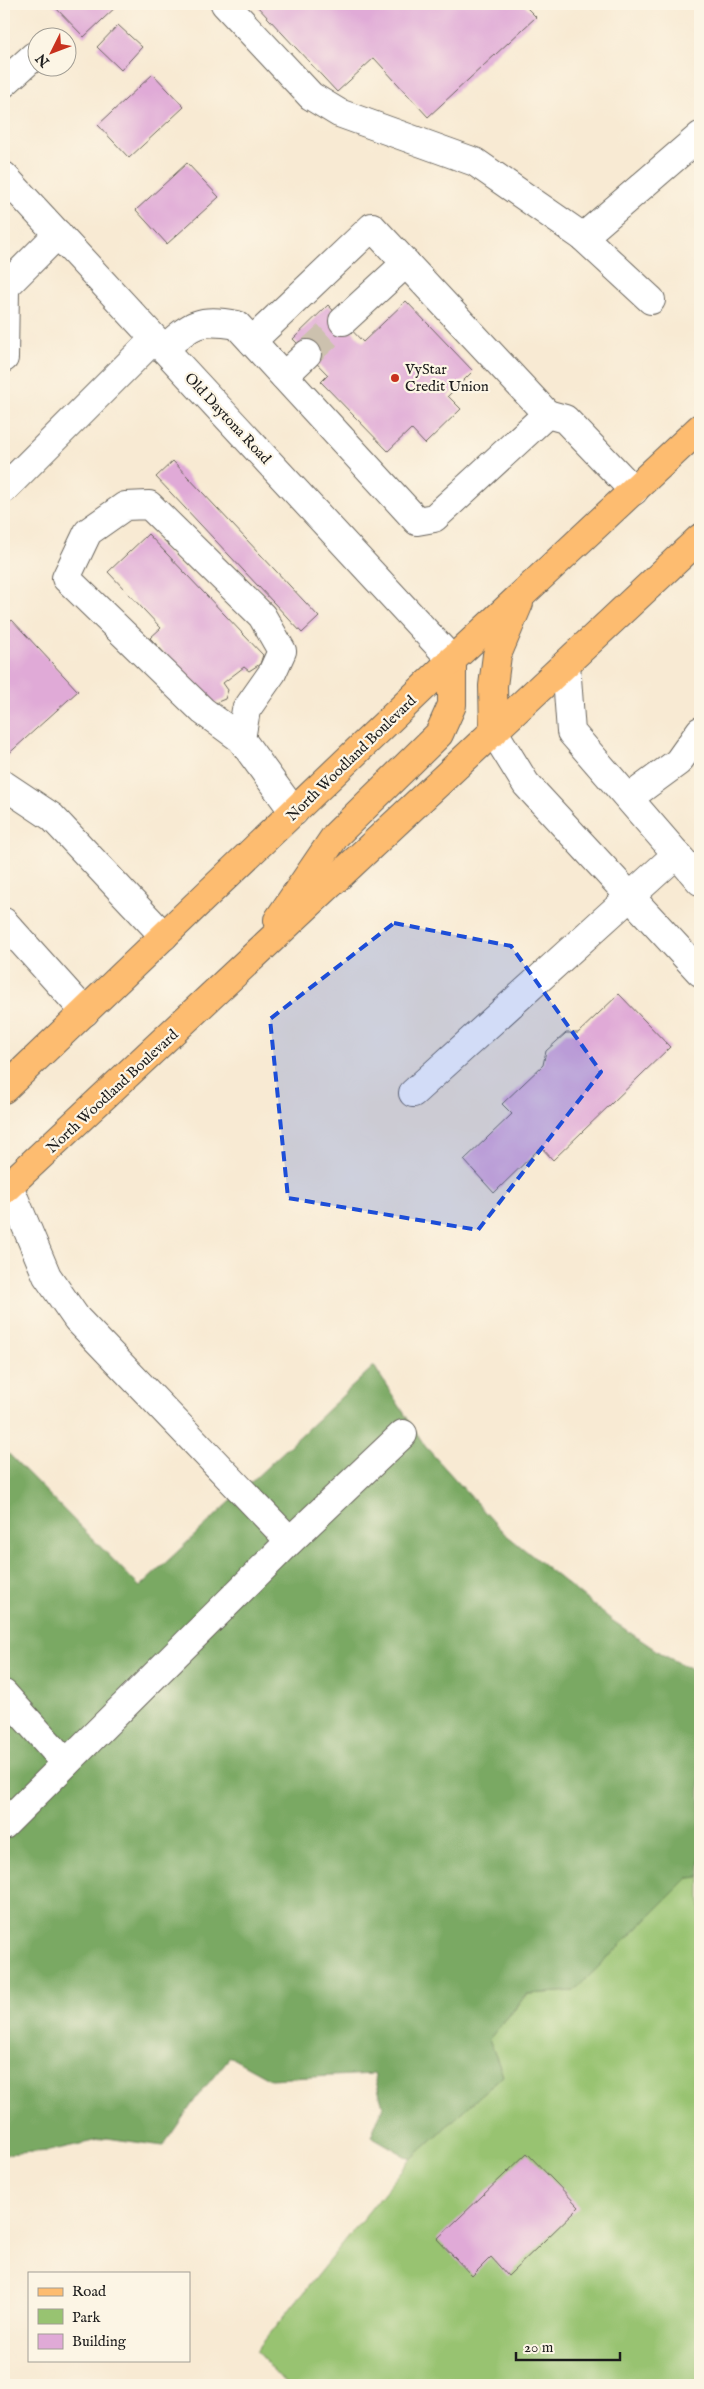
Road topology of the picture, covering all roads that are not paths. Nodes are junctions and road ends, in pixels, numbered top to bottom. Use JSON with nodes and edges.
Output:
{"nodes":[{"id":1,"x":225,"y":4,"type":"edge"},
{"id":2,"x":28,"y":61,"type":"edge"},
{"id":3,"x":4,"y":83,"type":"edge"},
{"id":4,"x":700,"y":136,"type":"edge"},
{"id":5,"x":4,"y":176,"type":"edge"},
{"id":6,"x":58,"y":234,"type":"junction"},
{"id":7,"x":583,"y":237,"type":"junction"},
{"id":8,"x":406,"y":263,"type":"junction"},
{"id":9,"x":4,"y":288,"type":"edge"},
{"id":10,"x":651,"y":300,"type":"dead end"},
{"id":11,"x":343,"y":321,"type":"tunnel mouth"},
{"id":12,"x":252,"y":341,"type":"junction"},
{"id":13,"x":159,"y":344,"type":"junction"},
{"id":14,"x":307,"y":354,"type":"tunnel mouth"},
{"id":15,"x":4,"y":358,"type":"edge"},
{"id":16,"x":284,"y":376,"type":"junction"},
{"id":17,"x":547,"y":414,"type":"junction"},
{"id":18,"x":700,"y":428,"type":"edge"},
{"id":19,"x":4,"y":488,"type":"edge"},
{"id":20,"x":634,"y":491,"type":"junction"},
{"id":21,"x":700,"y":538,"type":"edge"},
{"id":22,"x":522,"y":596,"type":"junction"},
{"id":23,"x":452,"y":660,"type":"junction"},
{"id":24,"x":566,"y":664,"type":"junction"},
{"id":25,"x":494,"y":732,"type":"junction"},
{"id":26,"x":698,"y":736,"type":"edge"},
{"id":27,"x":241,"y":739,"type":"junction"},
{"id":28,"x":4,"y":785,"type":"edge"},
{"id":29,"x":629,"y":798,"type":"junction"},
{"id":30,"x":294,"y":812,"type":"junction"},
{"id":31,"x":677,"y":854,"type":"junction"},
{"id":32,"x":700,"y":881,"type":"edge"},
{"id":33,"x":631,"y":897,"type":"junction"},
{"id":34,"x":4,"y":922,"type":"edge"},
{"id":35,"x":164,"y":936,"type":"junction"},
{"id":36,"x":250,"y":962,"type":"junction"},
{"id":37,"x":700,"y":972,"type":"edge"},
{"id":38,"x":85,"y":1012,"type":"junction"},
{"id":39,"x":4,"y":1089,"type":"edge"},
{"id":40,"x":413,"y":1093,"type":"dead end"},
{"id":41,"x":6,"y":1188,"type":"edge"},
{"id":42,"x":403,"y":1434,"type":"dead end"},
{"id":43,"x":290,"y":1541,"type":"junction"},
{"id":44,"x":4,"y":1694,"type":"edge"},
{"id":45,"x":66,"y":1763,"type":"junction"},
{"id":46,"x":4,"y":1825,"type":"edge"}],
"edges":[{"from":1,"to":7,"type":"street"},
{"from":2,"to":3,"type":"street"},
{"from":4,"to":7,"type":"street"},
{"from":5,"to":6,"type":"street","name":"Old Daytona Road"},
{"from":6,"to":9,"type":"street"},
{"from":6,"to":13,"type":"street","name":"Old Daytona Road"},
{"from":7,"to":10,"type":"street"},
{"from":8,"to":11,"type":"street"},
{"from":8,"to":12,"type":"street"},
{"from":8,"to":17,"type":"street"},
{"from":9,"to":15,"type":"street"},
{"from":12,"to":13,"type":"street"},
{"from":12,"to":16,"type":"street"},
{"from":13,"to":19,"type":"street"},
{"from":13,"to":23,"type":"street","name":"Old Daytona Road"},
{"from":14,"to":16,"type":"street"},
{"from":16,"to":17,"type":"street"},
{"from":17,"to":20,"type":"street"},
{"from":18,"to":20,"type":"main road","name":"North Woodland Boulevard"},
{"from":20,"to":22,"type":"main road","name":"North Woodland Boulevard"},
{"from":21,"to":24,"type":"main road","name":"North Woodland Boulevard"},
{"from":22,"to":23,"type":"main road","name":"North Woodland Boulevard"},
{"from":22,"to":25,"type":"main road"},
{"from":23,"to":30,"type":"main road","name":"North Woodland Boulevard"},
{"from":23,"to":36,"type":"main road"},
{"from":24,"to":25,"type":"main road","name":"North Woodland Boulevard"},
{"from":24,"to":29,"type":"street"},
{"from":25,"to":33,"type":"street"},
{"from":25,"to":36,"type":"main road","name":"North Woodland Boulevard"},
{"from":26,"to":29,"type":"street"},
{"from":27,"to":27,"type":"street"},
{"from":27,"to":30,"type":"street"},
{"from":28,"to":35,"type":"street"},
{"from":29,"to":31,"type":"street"},
{"from":30,"to":35,"type":"main road","name":"North Woodland Boulevard"},
{"from":31,"to":32,"type":"street"},
{"from":31,"to":33,"type":"street"},
{"from":33,"to":37,"type":"street"},
{"from":33,"to":40,"type":"street"},
{"from":34,"to":38,"type":"street"},
{"from":35,"to":38,"type":"main road","name":"North Woodland Boulevard"},
{"from":36,"to":41,"type":"main road","name":"North Woodland Boulevard"},
{"from":38,"to":39,"type":"main road","name":"North Woodland Boulevard"},
{"from":41,"to":43,"type":"street"},
{"from":42,"to":43,"type":"street"},
{"from":43,"to":45,"type":"street"},
{"from":44,"to":45,"type":"street"},
{"from":45,"to":46,"type":"street"}]}
